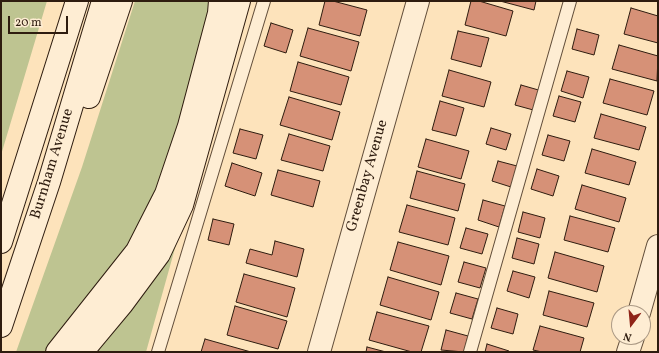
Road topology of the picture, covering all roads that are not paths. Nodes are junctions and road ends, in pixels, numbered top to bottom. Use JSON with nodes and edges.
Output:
{"nodes":[{"id":1,"x":67,"y":1,"type":"edge"},
{"id":2,"x":77,"y":1,"type":"edge"},
{"id":3,"x":103,"y":1,"type":"edge"},
{"id":4,"x":121,"y":1,"type":"edge"},
{"id":5,"x":220,"y":1,"type":"edge"},
{"id":6,"x":239,"y":1,"type":"edge"},
{"id":7,"x":264,"y":1,"type":"edge"},
{"id":8,"x":418,"y":1,"type":"edge"},
{"id":9,"x":570,"y":1,"type":"edge"},
{"id":10,"x":49,"y":182,"type":"junction"},
{"id":11,"x":20,"y":186,"type":"junction"},
{"id":12,"x":1,"y":242,"type":"edge"},
{"id":13,"x":658,"y":246,"type":"edge"},
{"id":14,"x":641,"y":305,"type":"edge"},
{"id":15,"x":1,"y":326,"type":"edge"},
{"id":16,"x":57,"y":352,"type":"edge"},
{"id":17,"x":82,"y":352,"type":"edge"},
{"id":18,"x":158,"y":352,"type":"edge"},
{"id":19,"x":319,"y":352,"type":"edge"},
{"id":20,"x":470,"y":352,"type":"edge"}],
"edges":[{"from":1,"to":11,"type":"main road"},
{"from":2,"to":11,"type":"main road","name":"Burnham Avenue"},
{"from":3,"to":10,"type":"main road","name":"Burnham Avenue"},
{"from":4,"to":10,"type":"main road"},
{"from":5,"to":16,"type":"main road"},
{"from":6,"to":17,"type":"main road"},
{"from":7,"to":18,"type":"lane"},
{"from":8,"to":19,"type":"main road","name":"Greenbay Avenue"},
{"from":9,"to":20,"type":"lane"},
{"from":10,"to":15,"type":"main road","name":"Burnham Avenue"},
{"from":11,"to":12,"type":"main road","name":"Burnham Avenue"},
{"from":13,"to":14,"type":"main road"}]}
